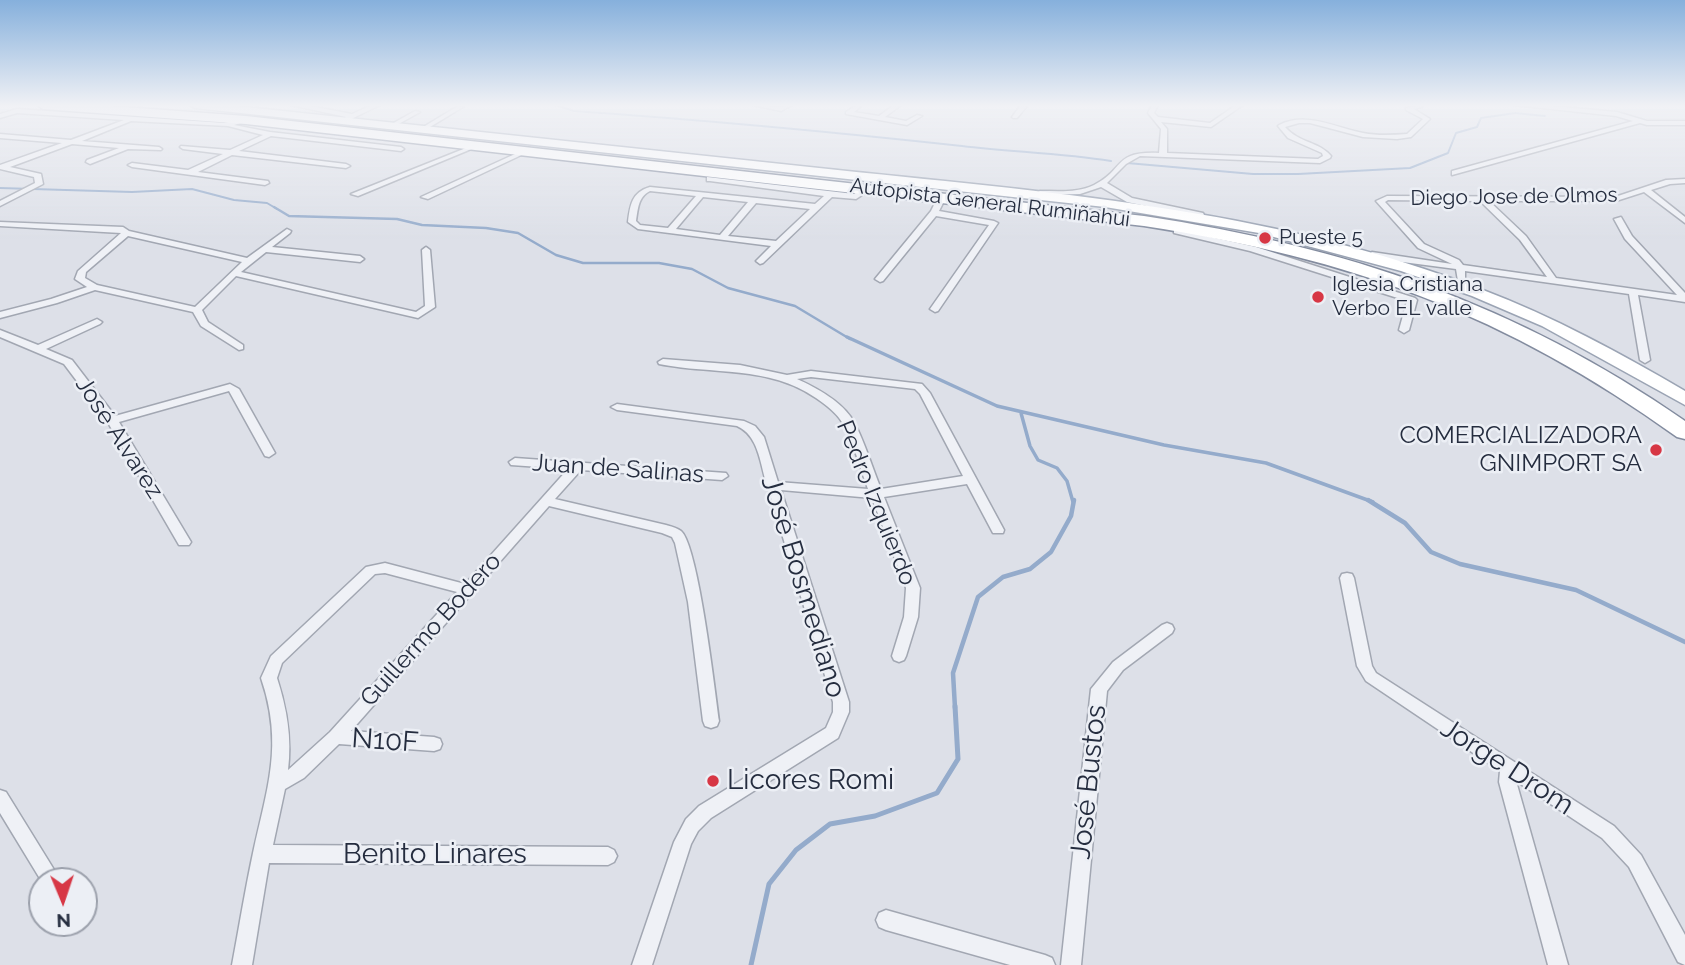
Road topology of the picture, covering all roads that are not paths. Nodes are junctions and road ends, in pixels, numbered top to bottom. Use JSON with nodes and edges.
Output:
{"nodes":[{"id":1,"x":46,"y":150,"type":"edge"},
{"id":2,"x":118,"y":150,"type":"edge"},
{"id":3,"x":212,"y":150,"type":"edge"},
{"id":4,"x":235,"y":150,"type":"edge"},
{"id":5,"x":465,"y":150,"type":"edge"},
{"id":6,"x":528,"y":150,"type":"joint"},
{"id":7,"x":572,"y":150,"type":"edge"},
{"id":8,"x":618,"y":150,"type":"edge"},
{"id":9,"x":1320,"y":150,"type":"edge"},
{"id":10,"x":1537,"y":150,"type":"edge"},
{"id":11,"x":231,"y":152,"type":"junction"},
{"id":12,"x":1163,"y":153,"type":"joint"},
{"id":13,"x":90,"y":162,"type":"dead end"},
{"id":14,"x":132,"y":165,"type":"dead end"},
{"id":15,"x":346,"y":166,"type":"dead end"},
{"id":16,"x":2,"y":167,"type":"edge"},
{"id":17,"x":189,"y":173,"type":"junction"},
{"id":18,"x":1455,"y":173,"type":"dead end"},
{"id":19,"x":710,"y":179,"type":"dead end"},
{"id":20,"x":1685,"y":181,"type":"edge"},
{"id":21,"x":265,"y":183,"type":"dead end"},
{"id":22,"x":1102,"y":184,"type":"junction"},
{"id":23,"x":37,"y":186,"type":"joint"},
{"id":24,"x":867,"y":189,"type":"junction"},
{"id":25,"x":1647,"y":191,"type":"junction"},
{"id":26,"x":1016,"y":193,"type":"junction"},
{"id":27,"x":355,"y":194,"type":"dead end"},
{"id":28,"x":702,"y":194,"type":"junction"},
{"id":29,"x":831,"y":194,"type":"junction"},
{"id":30,"x":425,"y":197,"type":"dead end"},
{"id":31,"x":1482,"y":198,"type":"junction"},
{"id":32,"x":754,"y":200,"type":"junction"},
{"id":33,"x":1382,"y":200,"type":"joint"},
{"id":34,"x":0,"y":204,"type":"edge"},
{"id":35,"x":938,"y":205,"type":"junction"},
{"id":36,"x":817,"y":207,"type":"junction"},
{"id":37,"x":1200,"y":215,"type":"junction"},
{"id":38,"x":1683,"y":218,"type":"edge"},
{"id":39,"x":1618,"y":219,"type":"dead end"},
{"id":40,"x":1144,"y":220,"type":"junction"},
{"id":41,"x":0,"y":224,"type":"edge"},
{"id":42,"x":125,"y":231,"type":"junction"},
{"id":43,"x":287,"y":231,"type":"dead end"},
{"id":44,"x":670,"y":231,"type":"junction"},
{"id":45,"x":722,"y":237,"type":"junction"},
{"id":46,"x":776,"y":244,"type":"junction"},
{"id":47,"x":263,"y":249,"type":"junction"},
{"id":48,"x":426,"y":250,"type":"dead end"},
{"id":49,"x":1372,"y":255,"type":"junction"},
{"id":50,"x":360,"y":259,"type":"dead end"},
{"id":51,"x":248,"y":261,"type":"junction"},
{"id":52,"x":760,"y":261,"type":"dead end"},
{"id":53,"x":1460,"y":267,"type":"junction"},
{"id":54,"x":234,"y":273,"type":"junction"},
{"id":55,"x":1552,"y":278,"type":"junction"},
{"id":56,"x":880,"y":279,"type":"dead end"},
{"id":57,"x":94,"y":287,"type":"junction"},
{"id":58,"x":1633,"y":291,"type":"junction"},
{"id":59,"x":1480,"y":294,"type":"junction"},
{"id":60,"x":1685,"y":298,"type":"edge"},
{"id":61,"x":935,"y":309,"type":"dead end"},
{"id":62,"x":197,"y":310,"type":"junction"},
{"id":63,"x":0,"y":315,"type":"edge"},
{"id":64,"x":97,"y":322,"type":"dead end"},
{"id":65,"x":1404,"y":330,"type":"dead end"},
{"id":66,"x":0,"y":333,"type":"edge"},
{"id":67,"x":239,"y":347,"type":"dead end"},
{"id":68,"x":38,"y":349,"type":"junction"},
{"id":69,"x":1646,"y":360,"type":"dead end"},
{"id":70,"x":663,"y":362,"type":"dead end"},
{"id":71,"x":789,"y":377,"type":"junction"},
{"id":72,"x":1685,"y":400,"type":"edge"},
{"id":73,"x":617,"y":407,"type":"dead end"},
{"id":74,"x":1685,"y":412,"type":"edge"},
{"id":75,"x":112,"y":420,"type":"junction"},
{"id":76,"x":1685,"y":432,"type":"edge"},
{"id":77,"x":270,"y":453,"type":"dead end"},
{"id":78,"x":515,"y":462,"type":"dead end"},
{"id":79,"x":577,"y":467,"type":"junction"},
{"id":80,"x":722,"y":476,"type":"dead end"},
{"id":81,"x":972,"y":479,"type":"junction"},
{"id":82,"x":770,"y":485,"type":"junction"},
{"id":83,"x":876,"y":494,"type":"junction"},
{"id":84,"x":546,"y":500,"type":"junction"},
{"id":85,"x":998,"y":530,"type":"dead end"},
{"id":86,"x":184,"y":542,"type":"dead end"},
{"id":87,"x":1347,"y":578,"type":"dead end"},
{"id":88,"x":466,"y":589,"type":"junction"},
{"id":89,"x":1167,"y":629,"type":"dead end"},
{"id":90,"x":899,"y":656,"type":"dead end"},
{"id":91,"x":711,"y":721,"type":"dead end"},
{"id":92,"x":335,"y":737,"type":"junction"},
{"id":93,"x":433,"y":744,"type":"dead end"},
{"id":94,"x":1509,"y":767,"type":"junction"},
{"id":95,"x":278,"y":784,"type":"junction"},
{"id":96,"x":0,"y":798,"type":"edge"},
{"id":97,"x":262,"y":854,"type":"junction"},
{"id":98,"x":608,"y":856,"type":"dead end"},
{"id":99,"x":42,"y":867,"type":"edge"},
{"id":100,"x":886,"y":920,"type":"dead end"},
{"id":101,"x":1685,"y":955,"type":"edge"},
{"id":102,"x":242,"y":965,"type":"edge"},
{"id":103,"x":642,"y":965,"type":"edge"},
{"id":104,"x":1045,"y":965,"type":"edge"},
{"id":105,"x":1071,"y":965,"type":"edge"},
{"id":106,"x":1558,"y":965,"type":"edge"}],
"edges":[{"from":1,"to":16,"type":"street"},
{"from":2,"to":13,"type":"street"},
{"from":3,"to":11,"type":"street"},
{"from":4,"to":11,"type":"street"},
{"from":5,"to":27,"type":"street"},
{"from":6,"to":24,"type":"highway","name":"Autopista General Rumiñahui"},
{"from":6,"to":30,"type":"street"},
{"from":7,"to":74,"type":"highway","name":"Autopista General Rumiñahui"},
{"from":8,"to":26,"type":"main road"},
{"from":9,"to":12,"type":"street"},
{"from":10,"to":18,"type":"street"},
{"from":11,"to":15,"type":"street"},
{"from":11,"to":17,"type":"street"},
{"from":12,"to":22,"type":"street"},
{"from":14,"to":17,"type":"street"},
{"from":16,"to":23,"type":"street"},
{"from":17,"to":21,"type":"street"},
{"from":19,"to":29,"type":"street"},
{"from":20,"to":25,"type":"street","name":"Diego Jose de Olmos"},
{"from":22,"to":26,"type":"street"},
{"from":22,"to":37,"type":"street"},
{"from":23,"to":34,"type":"street"},
{"from":24,"to":29,"type":"street"},
{"from":24,"to":35,"type":"highway","name":"Autopista General Rumiñahui"},
{"from":25,"to":31,"type":"street","name":"Diego Jose de Olmos"},
{"from":25,"to":38,"type":"street"},
{"from":26,"to":37,"type":"main road"},
{"from":28,"to":32,"type":"street"},
{"from":28,"to":44,"type":"street"},
{"from":28,"to":44,"type":"street"},
{"from":29,"to":36,"type":"street"},
{"from":31,"to":33,"type":"street","name":"Diego Jose de Olmos"},
{"from":31,"to":55,"type":"street"},
{"from":32,"to":36,"type":"street"},
{"from":32,"to":45,"type":"street"},
{"from":33,"to":53,"type":"street"},
{"from":35,"to":40,"type":"highway","name":"Autopista General Rumiñahui"},
{"from":35,"to":56,"type":"street"},
{"from":35,"to":61,"type":"street"},
{"from":36,"to":46,"type":"street"},
{"from":37,"to":49,"type":"main road"},
{"from":39,"to":60,"type":"street"},
{"from":40,"to":65,"type":"street"},
{"from":40,"to":76,"type":"highway","name":"Autopista General Rumiñahui"},
{"from":41,"to":42,"type":"street"},
{"from":42,"to":51,"type":"street"},
{"from":42,"to":57,"type":"street"},
{"from":43,"to":47,"type":"street"},
{"from":44,"to":45,"type":"street"},
{"from":45,"to":46,"type":"street"},
{"from":46,"to":52,"type":"street"},
{"from":47,"to":50,"type":"street"},
{"from":47,"to":51,"type":"street"},
{"from":48,"to":54,"type":"street"},
{"from":49,"to":53,"type":"street"},
{"from":49,"to":59,"type":"main road"},
{"from":51,"to":54,"type":"street"},
{"from":53,"to":55,"type":"street"},
{"from":53,"to":59,"type":"street"},
{"from":54,"to":62,"type":"street"},
{"from":55,"to":58,"type":"street"},
{"from":57,"to":62,"type":"street"},
{"from":57,"to":63,"type":"street"},
{"from":58,"to":60,"type":"street"},
{"from":58,"to":69,"type":"street"},
{"from":59,"to":72,"type":"main road"},
{"from":62,"to":67,"type":"street"},
{"from":64,"to":68,"type":"street"},
{"from":66,"to":68,"type":"street","name":"José Alvarez"},
{"from":68,"to":75,"type":"street","name":"José Alvarez"},
{"from":70,"to":71,"type":"street","name":"Pedro Izquierdo"},
{"from":71,"to":81,"type":"street"},
{"from":71,"to":83,"type":"street","name":"Pedro Izquierdo"},
{"from":73,"to":82,"type":"street","name":"José Bosmediano"},
{"from":75,"to":77,"type":"street"},
{"from":75,"to":86,"type":"street","name":"José Alvarez"},
{"from":78,"to":79,"type":"street","name":"Juan de Salinas"},
{"from":79,"to":80,"type":"street","name":"Juan de Salinas"},
{"from":79,"to":84,"type":"street","name":"Guillermo Bodero"},
{"from":81,"to":83,"type":"street"},
{"from":81,"to":85,"type":"street"},
{"from":82,"to":83,"type":"street"},
{"from":82,"to":103,"type":"street","name":"José Bosmediano"},
{"from":83,"to":90,"type":"street","name":"Pedro Izquierdo"},
{"from":84,"to":88,"type":"street","name":"Guillermo Bodero"},
{"from":84,"to":91,"type":"street"},
{"from":87,"to":94,"type":"street","name":"Jorge Drom"},
{"from":88,"to":92,"type":"street","name":"Guillermo Bodero"},
{"from":88,"to":95,"type":"street"},
{"from":89,"to":105,"type":"street","name":"José Bustos"},
{"from":92,"to":93,"type":"street","name":"N10F"},
{"from":92,"to":95,"type":"street","name":"Guillermo Bodero"},
{"from":94,"to":101,"type":"street","name":"Jorge Drom"},
{"from":94,"to":106,"type":"street"},
{"from":95,"to":97,"type":"street"},
{"from":96,"to":99,"type":"street"},
{"from":97,"to":98,"type":"street","name":"Benito Linares"},
{"from":97,"to":102,"type":"street"},
{"from":100,"to":104,"type":"street"}]}
